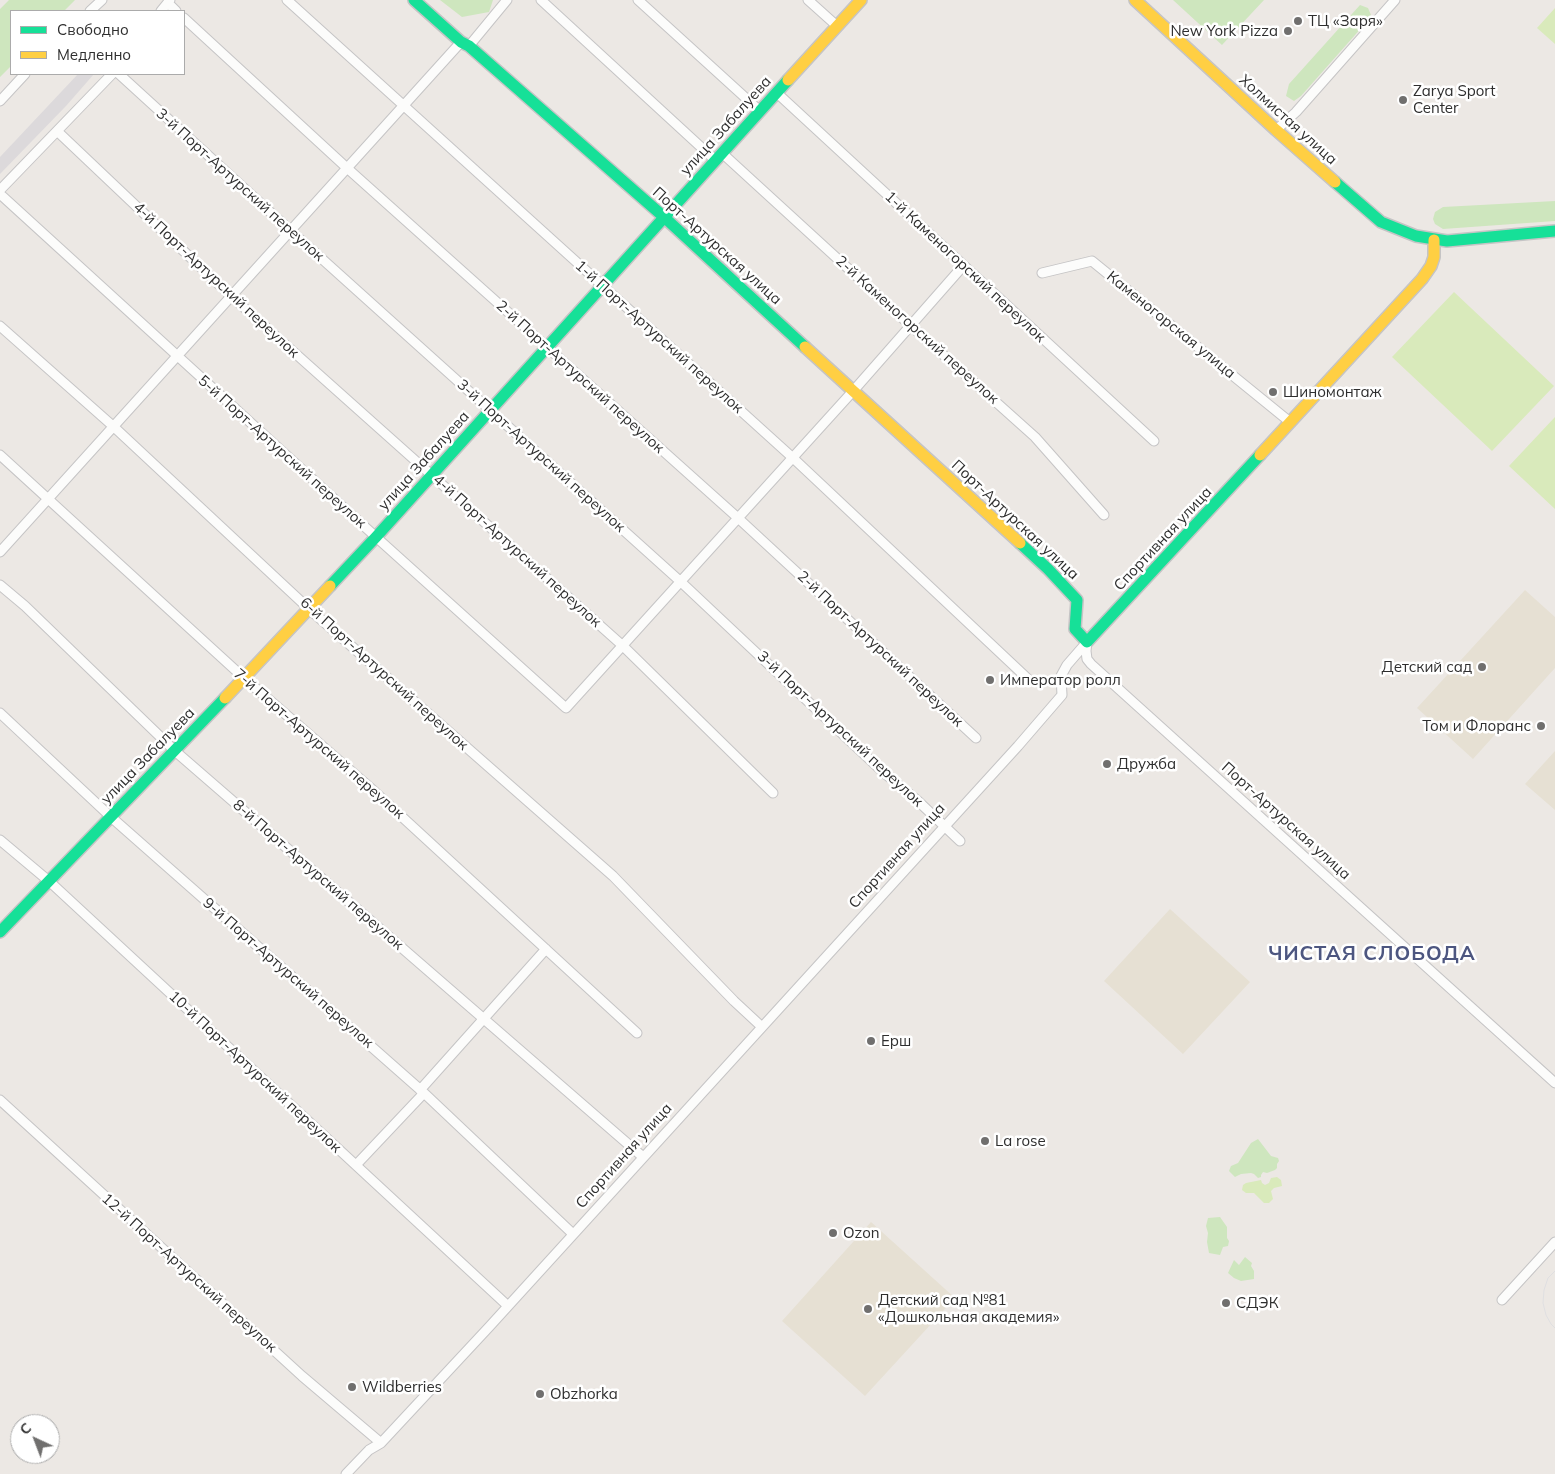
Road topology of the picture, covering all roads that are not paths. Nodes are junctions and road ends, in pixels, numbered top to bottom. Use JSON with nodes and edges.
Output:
{"nodes":[{"id":1,"x":102,"y":0,"type":"edge"},
{"id":2,"x":286,"y":0,"type":"edge"},
{"id":3,"x":414,"y":0,"type":"edge"},
{"id":4,"x":507,"y":0,"type":"edge"},
{"id":5,"x":541,"y":0,"type":"edge"},
{"id":6,"x":638,"y":0,"type":"edge"},
{"id":7,"x":808,"y":0,"type":"edge"},
{"id":8,"x":861,"y":0,"type":"edge"},
{"id":9,"x":1135,"y":0,"type":"edge"},
{"id":10,"x":1395,"y":0,"type":"edge"},
{"id":11,"x":91,"y":10,"type":"edge"},
{"id":12,"x":185,"y":19,"type":"edge"},
{"id":13,"x":837,"y":26,"type":"junction"},
{"id":14,"x":465,"y":44,"type":"junction"},
{"id":15,"x":24,"y":75,"type":"edge"},
{"id":16,"x":111,"y":75,"type":"edge"},
{"id":17,"x":120,"y":75,"type":"edge"},
{"id":18,"x":777,"y":93,"type":"junction"},
{"id":19,"x":0,"y":101,"type":"edge"},
{"id":20,"x":404,"y":106,"type":"junction"},
{"id":21,"x":760,"y":111,"type":"junction"},
{"id":22,"x":1276,"y":130,"type":"junction"},
{"id":23,"x":56,"y":132,"type":"junction"},
{"id":24,"x":719,"y":156,"type":"junction"},
{"id":25,"x":347,"y":168,"type":"junction"},
{"id":26,"x":0,"y":190,"type":"edge"},
{"id":27,"x":0,"y":194,"type":"edge"},
{"id":28,"x":664,"y":217,"type":"junction"},
{"id":29,"x":291,"y":231,"type":"junction"},
{"id":30,"x":1555,"y":231,"type":"edge"},
{"id":31,"x":1434,"y":240,"type":"junction"},
{"id":32,"x":964,"y":266,"type":"junction"},
{"id":33,"x":1042,"y":273,"type":"dead end"},
{"id":34,"x":602,"y":285,"type":"junction"},
{"id":35,"x":231,"y":296,"type":"junction"},
{"id":36,"x":0,"y":326,"type":"edge"},
{"id":37,"x":911,"y":326,"type":"junction"},
{"id":38,"x":546,"y":347,"type":"junction"},
{"id":39,"x":177,"y":357,"type":"junction"},
{"id":40,"x":854,"y":390,"type":"junction"},
{"id":41,"x":490,"y":410,"type":"junction"},
{"id":42,"x":1290,"y":422,"type":"junction"},
{"id":43,"x":114,"y":426,"type":"junction"},
{"id":44,"x":1154,"y":441,"type":"dead end"},
{"id":45,"x":0,"y":456,"type":"edge"},
{"id":46,"x":793,"y":458,"type":"junction"},
{"id":47,"x":432,"y":475,"type":"junction"},
{"id":48,"x":48,"y":500,"type":"junction"},
{"id":49,"x":1104,"y":515,"type":"dead end"},
{"id":50,"x":738,"y":518,"type":"junction"},
{"id":51,"x":376,"y":537,"type":"junction"},
{"id":52,"x":0,"y":552,"type":"edge"},
{"id":53,"x":681,"y":582,"type":"junction"},
{"id":54,"x":0,"y":584,"type":"edge"},
{"id":55,"x":308,"y":608,"type":"junction"},
{"id":56,"x":1087,"y":642,"type":"junction"},
{"id":57,"x":623,"y":646,"type":"junction"},
{"id":58,"x":244,"y":678,"type":"junction"},
{"id":59,"x":1028,"y":679,"type":"dead end"},
{"id":60,"x":0,"y":713,"type":"edge"},
{"id":61,"x":976,"y":738,"type":"dead end"},
{"id":62,"x":175,"y":751,"type":"junction"},
{"id":63,"x":772,"y":793,"type":"dead end"},
{"id":64,"x":111,"y":817,"type":"junction"},
{"id":65,"x":944,"y":827,"type":"junction"},
{"id":66,"x":0,"y":840,"type":"edge"},
{"id":67,"x":960,"y":841,"type":"dead end"},
{"id":68,"x":50,"y":882,"type":"junction"},
{"id":69,"x":0,"y":932,"type":"edge"},
{"id":70,"x":546,"y":949,"type":"junction"},
{"id":71,"x":483,"y":1019,"type":"junction"},
{"id":72,"x":762,"y":1027,"type":"junction"},
{"id":73,"x":637,"y":1033,"type":"dead end"},
{"id":74,"x":1555,"y":1083,"type":"edge"},
{"id":75,"x":422,"y":1092,"type":"junction"},
{"id":76,"x":0,"y":1100,"type":"edge"},
{"id":77,"x":643,"y":1157,"type":"junction"},
{"id":78,"x":356,"y":1166,"type":"junction"},
{"id":79,"x":573,"y":1234,"type":"junction"},
{"id":80,"x":1555,"y":1242,"type":"edge"},
{"id":81,"x":1502,"y":1300,"type":"dead end"},
{"id":82,"x":508,"y":1306,"type":"junction"},
{"id":83,"x":381,"y":1443,"type":"junction"},
{"id":84,"x":346,"y":1474,"type":"edge"}],
"edges":[{"from":1,"to":11,"type":"street"},
{"from":2,"to":20,"type":"street","name":"1-й Порт-Артурский переулок"},
{"from":3,"to":14,"type":"street","name":"Порт-Артурская улица"},
{"from":4,"to":14,"type":"street"},
{"from":5,"to":24,"type":"street","name":"2-й Каменогорский переулок"},
{"from":6,"to":21,"type":"street"},
{"from":7,"to":13,"type":"street"},
{"from":8,"to":13,"type":"street","name":"улица Забалуева"},
{"from":9,"to":22,"type":"street","name":"Холмистая улица"},
{"from":10,"to":22,"type":"street"},
{"from":12,"to":25,"type":"street","name":"2-й Порт-Артурский переулок"},
{"from":13,"to":18,"type":"street","name":"улица Забалуева"},
{"from":14,"to":20,"type":"street"},
{"from":14,"to":28,"type":"street","name":"Порт-Артурская улица"},
{"from":15,"to":19,"type":"street"},
{"from":16,"to":23,"type":"street"},
{"from":17,"to":29,"type":"street","name":"3-й Порт-Артурский переулок"},
{"from":18,"to":21,"type":"street","name":"улица Забалуева"},
{"from":18,"to":32,"type":"street","name":"1-й Каменогорский переулок"},
{"from":20,"to":25,"type":"street"},
{"from":20,"to":34,"type":"street","name":"1-й Порт-Артурский переулок"},
{"from":21,"to":24,"type":"street","name":"улица Забалуева"},
{"from":22,"to":31,"type":"street","name":"Холмистая улица"},
{"from":23,"to":26,"type":"street"},
{"from":23,"to":35,"type":"street","name":"4-й Порт-Артурский переулок"},
{"from":24,"to":28,"type":"street","name":"улица Забалуева"},
{"from":24,"to":37,"type":"street","name":"2-й Каменогорский переулок"},
{"from":25,"to":29,"type":"street"},
{"from":25,"to":38,"type":"street","name":"2-й Порт-Артурский переулок"},
{"from":27,"to":39,"type":"street","name":"5-й Порт-Артурский переулок"},
{"from":28,"to":34,"type":"street","name":"улица Забалуева"},
{"from":28,"to":40,"type":"street","name":"Порт-Артурская улица"},
{"from":29,"to":35,"type":"street"},
{"from":29,"to":41,"type":"street","name":"3-й Порт-Артурский переулок"},
{"from":30,"to":31,"type":"street","name":"Холмистая улица"},
{"from":31,"to":42,"type":"street","name":"Спортивная улица"},
{"from":32,"to":37,"type":"street"},
{"from":32,"to":44,"type":"street","name":"1-й Каменогорский переулок"},
{"from":33,"to":42,"type":"street","name":"Каменогорская улица"},
{"from":34,"to":38,"type":"street","name":"улица Забалуева"},
{"from":34,"to":46,"type":"street","name":"1-й Порт-Артурский переулок"},
{"from":35,"to":39,"type":"street"},
{"from":35,"to":47,"type":"street","name":"4-й Порт-Артурский переулок"},
{"from":36,"to":43,"type":"street","name":"6-й Порт-Артурский переулок"},
{"from":37,"to":40,"type":"street"},
{"from":37,"to":49,"type":"street","name":"2-й Каменогорский переулок"},
{"from":38,"to":41,"type":"street","name":"улица Забалуева"},
{"from":38,"to":50,"type":"street","name":"2-й Порт-Артурский переулок"},
{"from":39,"to":43,"type":"street"},
{"from":39,"to":51,"type":"street","name":"5-й Порт-Артурский переулок"},
{"from":40,"to":46,"type":"street"},
{"from":40,"to":56,"type":"street","name":"Порт-Артурская улица"},
{"from":41,"to":47,"type":"street","name":"улица Забалуева"},
{"from":41,"to":53,"type":"street","name":"3-й Порт-Артурский переулок"},
{"from":42,"to":56,"type":"street","name":"Спортивная улица"},
{"from":43,"to":48,"type":"street"},
{"from":43,"to":55,"type":"street","name":"6-й Порт-Артурский переулок"},
{"from":45,"to":48,"type":"street","name":"7-й Порт-Артурский переулок"},
{"from":46,"to":50,"type":"street"},
{"from":46,"to":59,"type":"street","name":"1-й Порт-Артурский переулок"},
{"from":47,"to":51,"type":"street","name":"улица Забалуева"},
{"from":47,"to":57,"type":"street","name":"4-й Порт-Артурский переулок"},
{"from":48,"to":52,"type":"street"},
{"from":48,"to":58,"type":"street","name":"7-й Порт-Артурский переулок"},
{"from":50,"to":53,"type":"street"},
{"from":50,"to":61,"type":"street","name":"2-й Порт-Артурский переулок"},
{"from":51,"to":55,"type":"street","name":"улица Забалуева"},
{"from":51,"to":57,"type":"street","name":"5-й Порт-Артурский переулок"},
{"from":53,"to":57,"type":"street"},
{"from":53,"to":65,"type":"street","name":"3-й Порт-Артурский переулок"},
{"from":54,"to":62,"type":"street","name":"8-й Порт-Артурский переулок"},
{"from":55,"to":58,"type":"street","name":"улица Забалуева"},
{"from":55,"to":72,"type":"street","name":"6-й Порт-Артурский переулок"},
{"from":56,"to":65,"type":"street","name":"Спортивная улица"},
{"from":56,"to":74,"type":"street","name":"Порт-Артурская улица"},
{"from":57,"to":63,"type":"street","name":"4-й Порт-Артурский переулок"},
{"from":58,"to":62,"type":"street","name":"улица Забалуева"},
{"from":58,"to":70,"type":"street","name":"7-й Порт-Артурский переулок"},
{"from":60,"to":64,"type":"street","name":"9-й Порт-Артурский переулок"},
{"from":62,"to":64,"type":"street","name":"улица Забалуева"},
{"from":62,"to":71,"type":"street","name":"8-й Порт-Артурский переулок"},
{"from":64,"to":68,"type":"street","name":"улица Забалуева"},
{"from":64,"to":75,"type":"street","name":"9-й Порт-Артурский переулок"},
{"from":65,"to":67,"type":"street","name":"3-й Порт-Артурский переулок"},
{"from":65,"to":72,"type":"street","name":"Спортивная улица"},
{"from":66,"to":68,"type":"street","name":"10-й Порт-Артурский переулок"},
{"from":68,"to":69,"type":"street","name":"улица Забалуева"},
{"from":68,"to":78,"type":"street","name":"10-й Порт-Артурский переулок"},
{"from":70,"to":71,"type":"street"},
{"from":70,"to":73,"type":"street","name":"7-й Порт-Артурский переулок"},
{"from":71,"to":75,"type":"street"},
{"from":71,"to":77,"type":"street","name":"8-й Порт-Артурский переулок"},
{"from":72,"to":77,"type":"street","name":"Спортивная улица"},
{"from":75,"to":78,"type":"street"},
{"from":75,"to":79,"type":"street","name":"9-й Порт-Артурский переулок"},
{"from":76,"to":83,"type":"street","name":"12-й Порт-Артурский переулок"},
{"from":77,"to":79,"type":"street","name":"Спортивная улица"},
{"from":78,"to":82,"type":"street","name":"10-й Порт-Артурский переулок"},
{"from":79,"to":82,"type":"street","name":"Спортивная улица"},
{"from":80,"to":81,"type":"street"},
{"from":82,"to":83,"type":"street","name":"Спортивная улица"},
{"from":83,"to":84,"type":"street","name":"Спортивная улица"}]}
